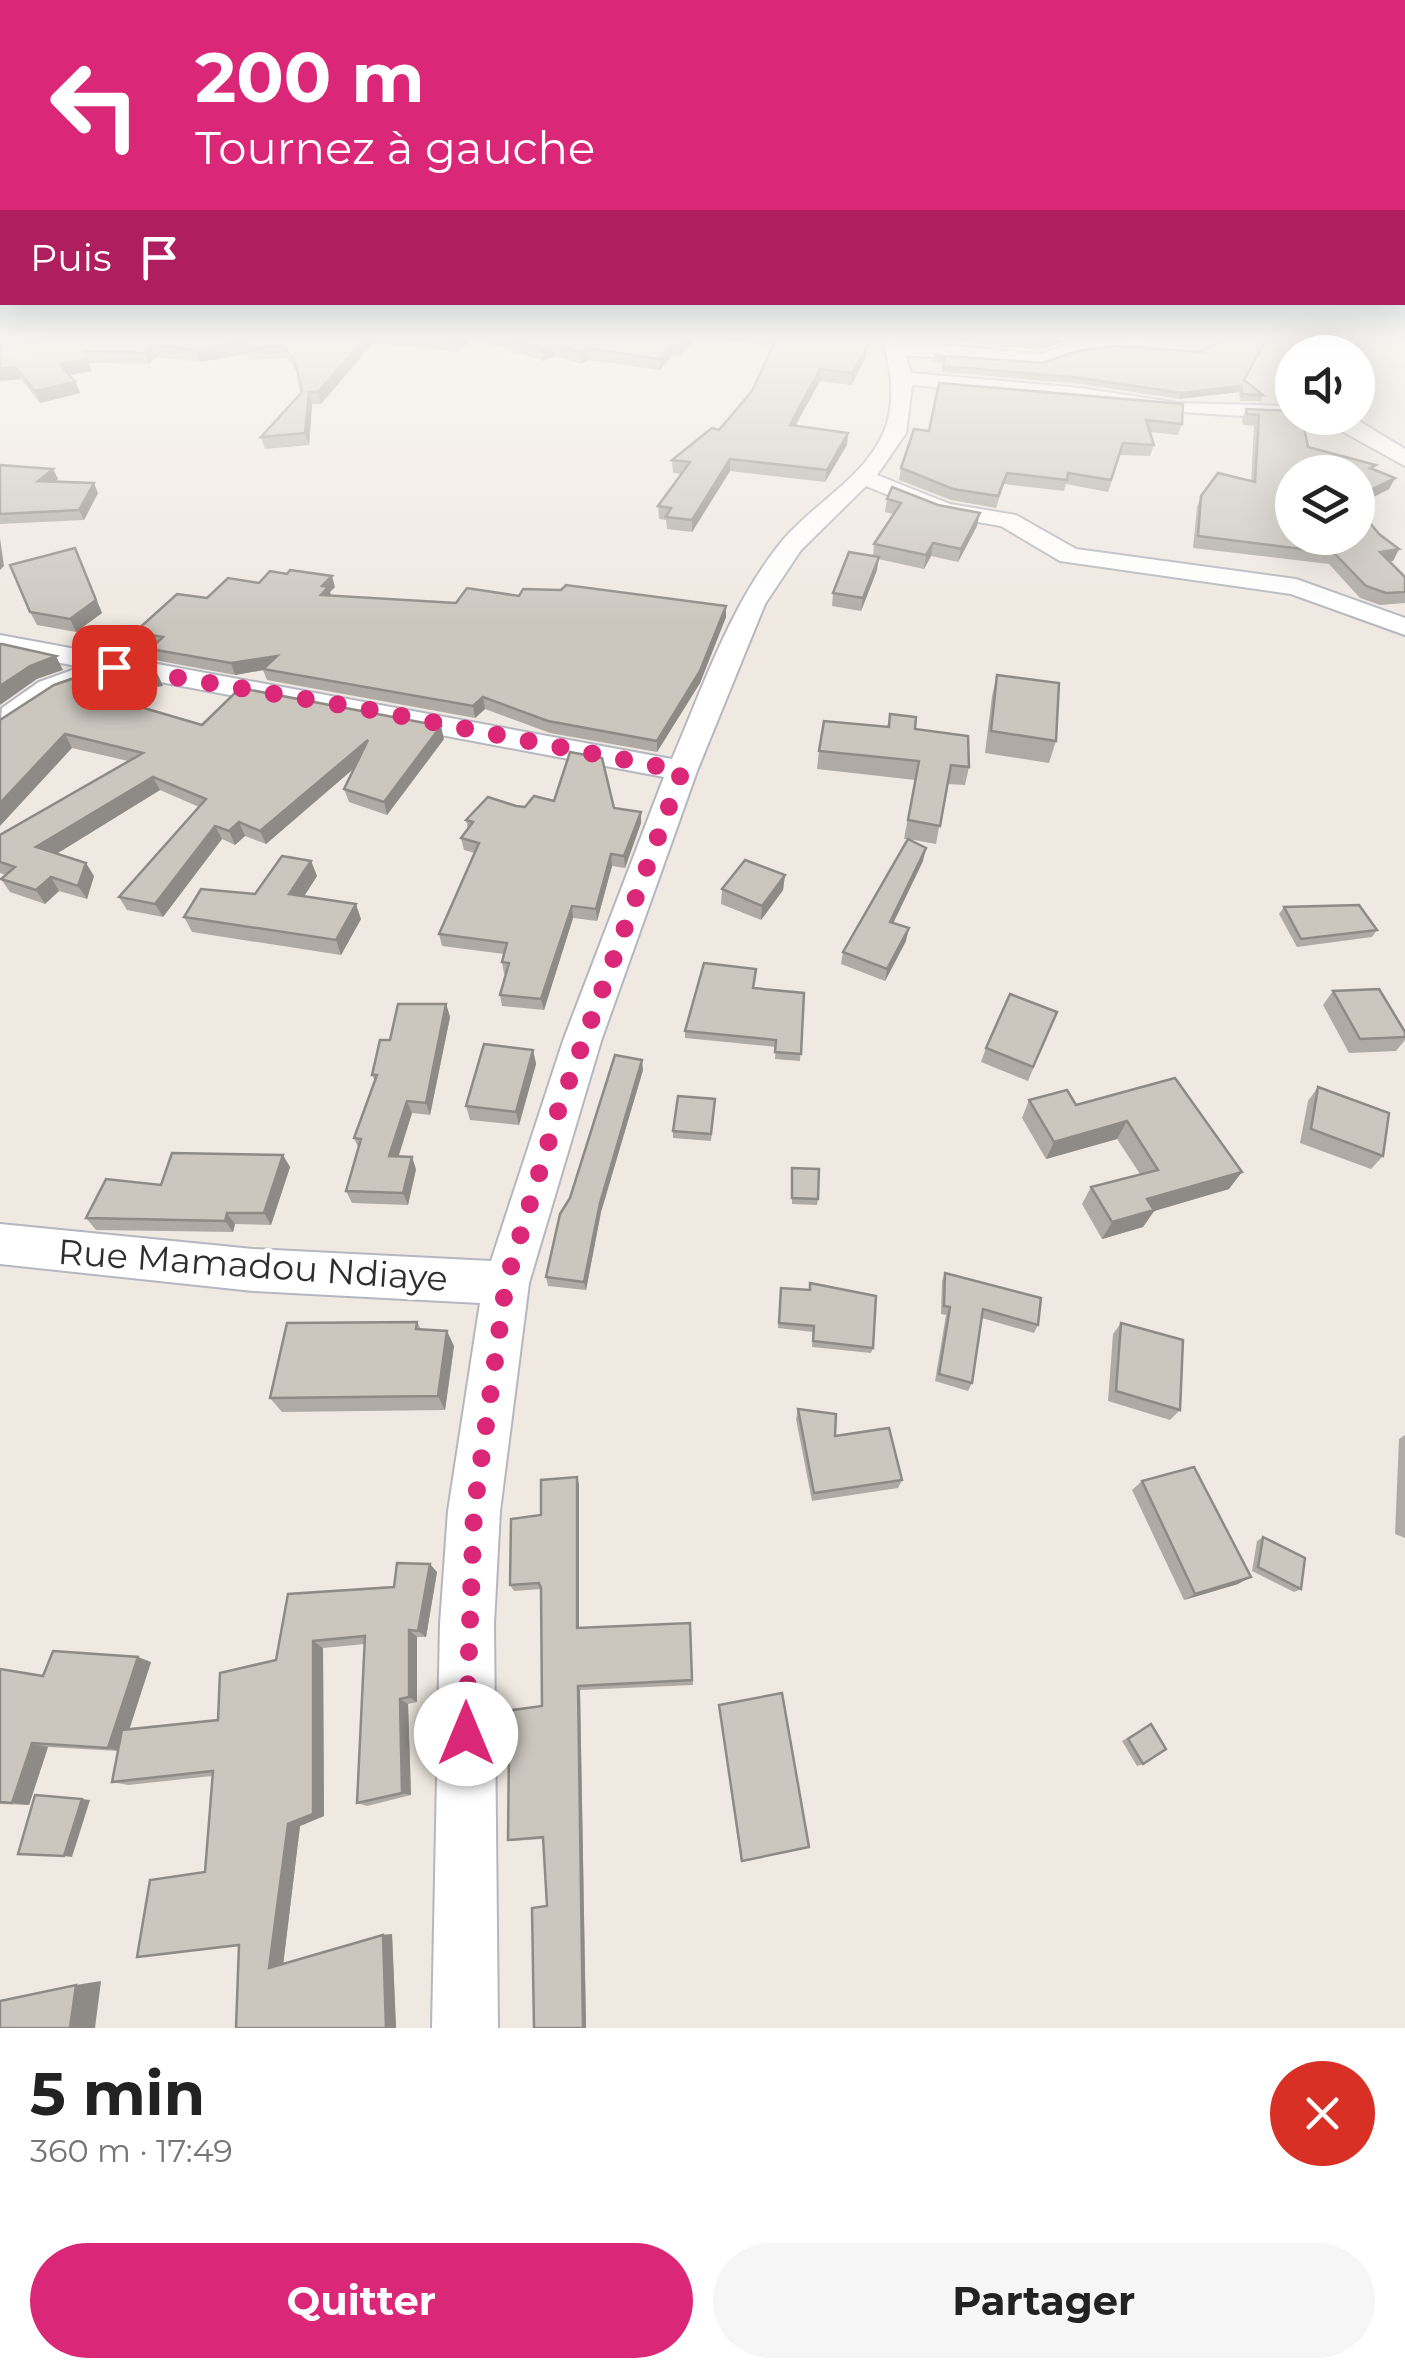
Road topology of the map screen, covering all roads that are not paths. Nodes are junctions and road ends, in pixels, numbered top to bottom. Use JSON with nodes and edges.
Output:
{"nodes":[{"id":1,"x":895,"y":434,"type":"edge"},
{"id":2,"x":1368,"y":435,"type":"edge"},
{"id":3,"x":1405,"y":459,"type":"edge"},
{"id":4,"x":862,"y":477,"type":"junction"},
{"id":5,"x":1405,"y":628,"type":"edge"},
{"id":6,"x":0,"y":642,"type":"edge"},
{"id":7,"x":114,"y":667,"type":"junction"},
{"id":8,"x":0,"y":726,"type":"edge"},
{"id":9,"x":682,"y":771,"type":"junction"},
{"id":10,"x":0,"y":1244,"type":"edge"},
{"id":11,"x":506,"y":1283,"type":"junction"},
{"id":12,"x":465,"y":2028,"type":"edge"}],
"edges":[{"from":1,"to":4,"type":"street"},
{"from":2,"to":3,"type":"street"},
{"from":4,"to":5,"type":"street"},
{"from":4,"to":9,"type":"street"},
{"from":6,"to":7,"type":"street"},
{"from":7,"to":8,"type":"street"},
{"from":7,"to":9,"type":"street"},
{"from":9,"to":11,"type":"street"},
{"from":10,"to":11,"type":"street","name":"Rue Mamadou Ndiaye"},
{"from":11,"to":12,"type":"street"}]}
